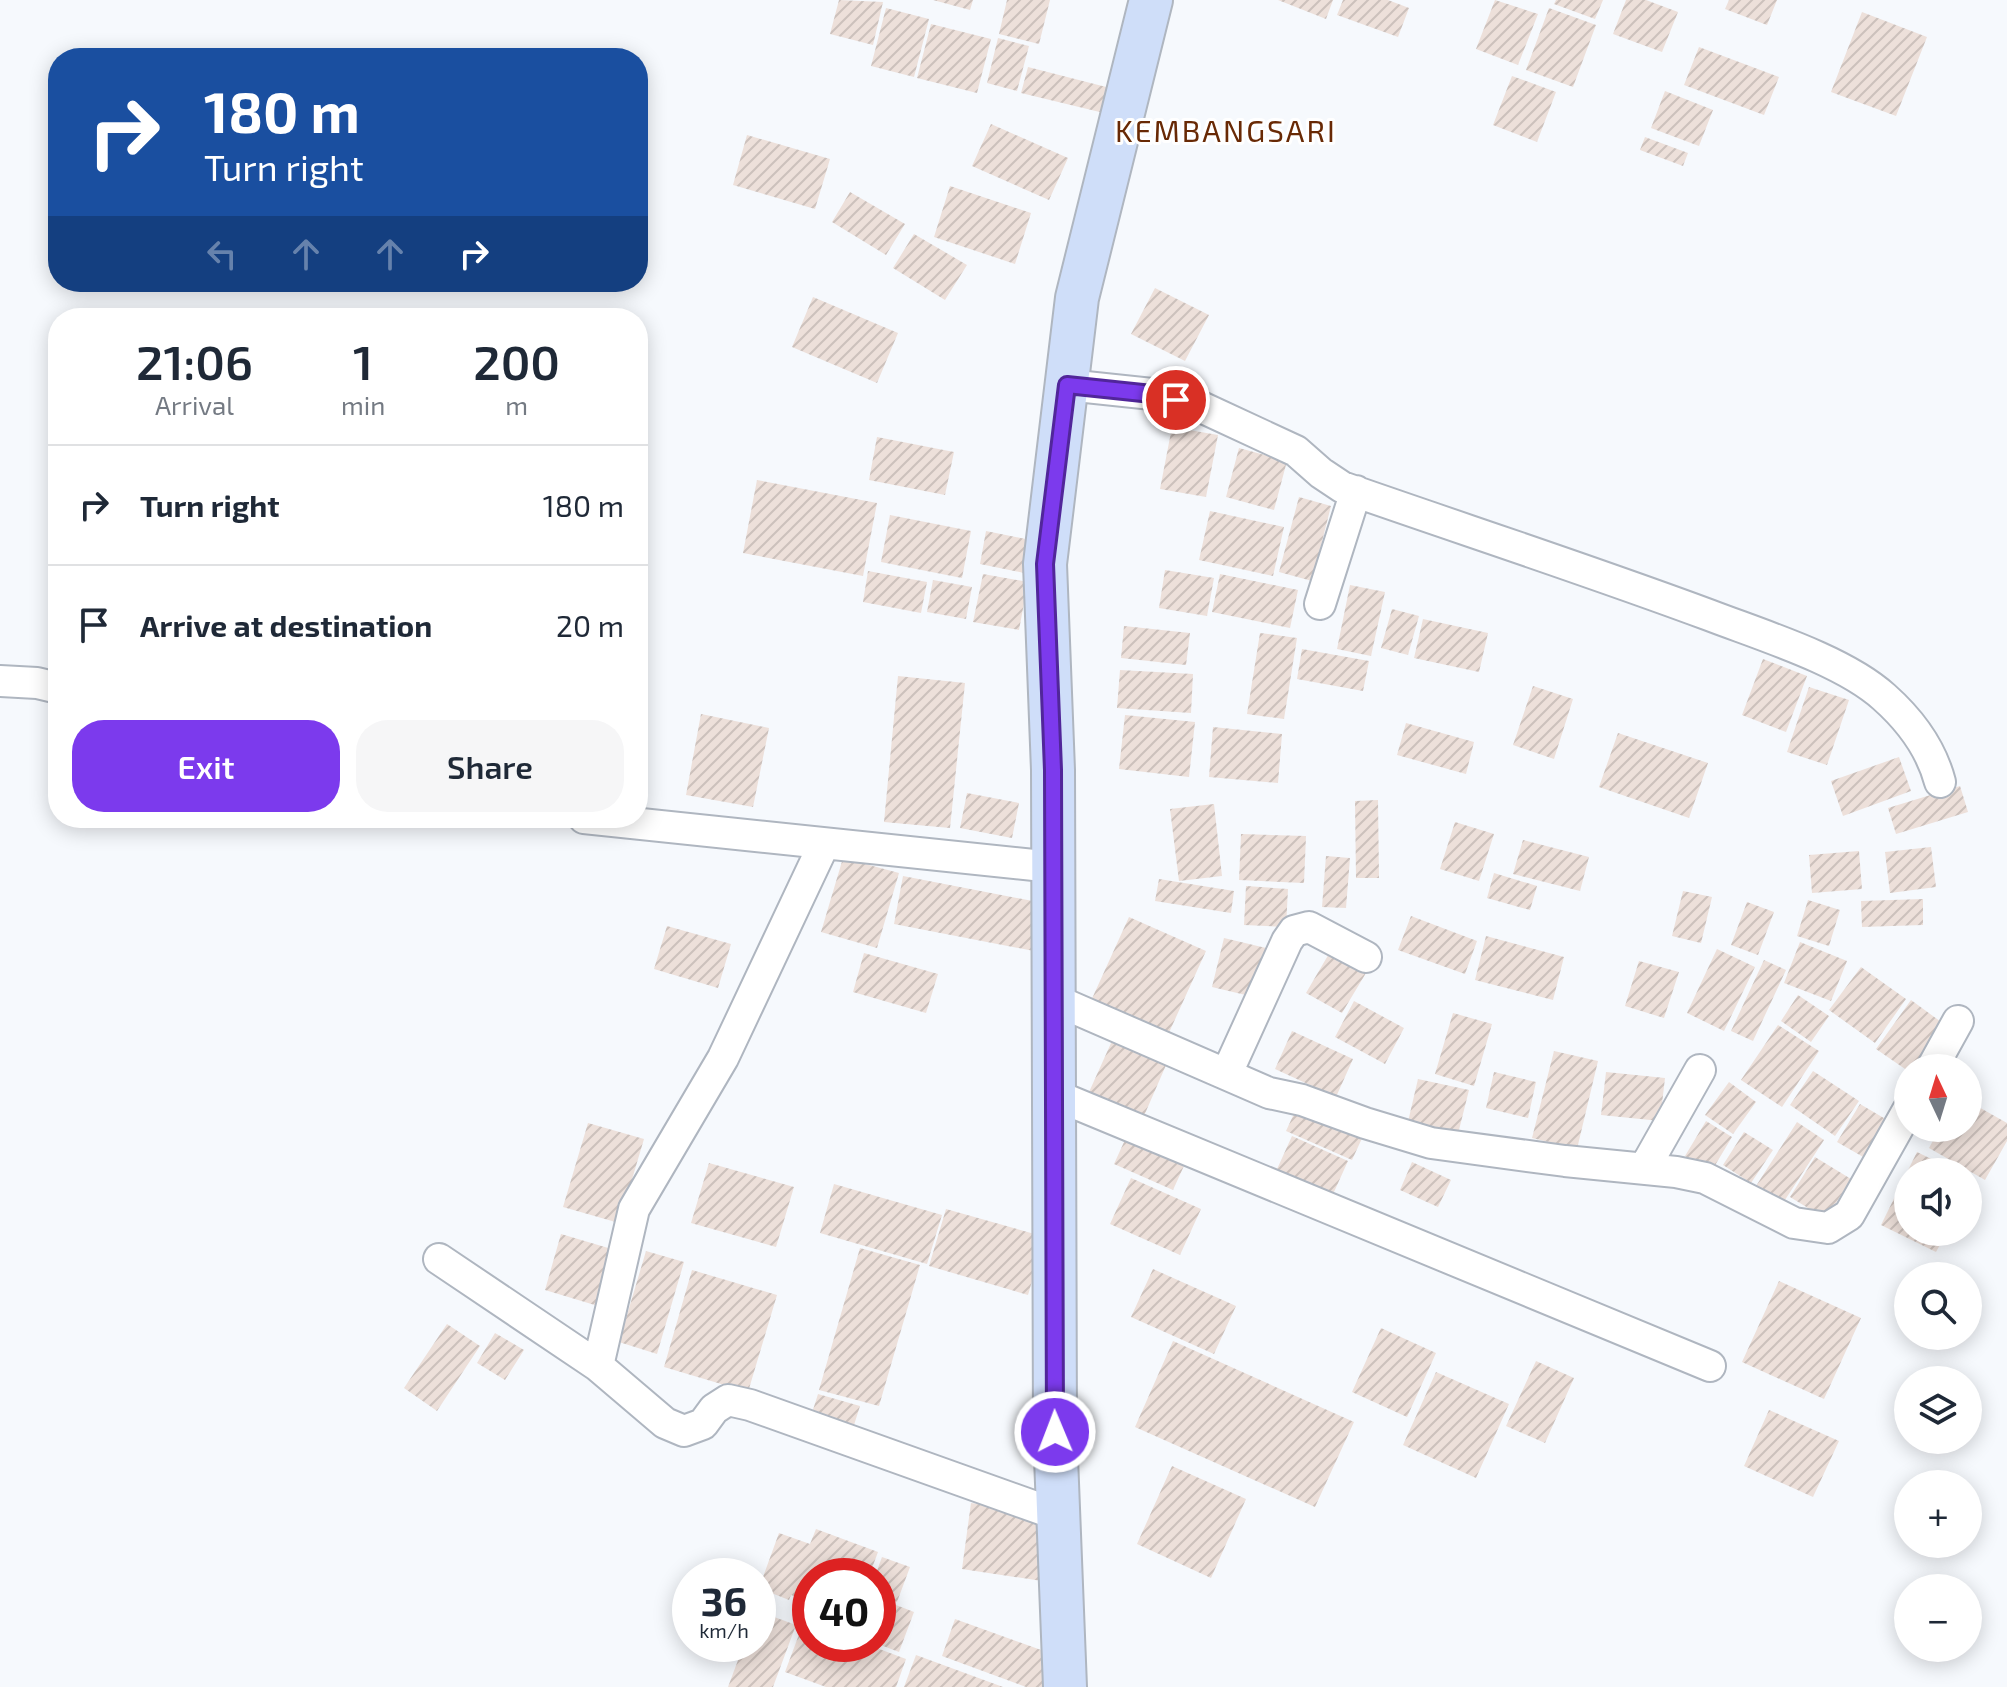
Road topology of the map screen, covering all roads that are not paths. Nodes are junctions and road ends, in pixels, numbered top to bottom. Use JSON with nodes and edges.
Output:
{"nodes":[{"id":1,"x":1151,"y":0,"type":"edge"},
{"id":2,"x":1067,"y":385,"type":"junction"},
{"id":3,"x":1356,"y":491,"type":"junction"},
{"id":4,"x":1320,"y":604,"type":"dead end"},
{"id":5,"x":0,"y":681,"type":"edge"},
{"id":6,"x":48,"y":686,"type":"edge"},
{"id":7,"x":1940,"y":782,"type":"dead end"},
{"id":8,"x":648,"y":825,"type":"edge"},
{"id":9,"x":824,"y":844,"type":"junction"},
{"id":10,"x":1053,"y":867,"type":"junction"},
{"id":11,"x":1366,"y":957,"type":"dead end"},
{"id":12,"x":1053,"y":999,"type":"junction"},
{"id":13,"x":1958,"y":1021,"type":"dead end"},
{"id":14,"x":1940,"y":1054,"type":"edge"},
{"id":15,"x":1700,"y":1070,"type":"dead end"},
{"id":16,"x":1227,"y":1073,"type":"junction"},
{"id":17,"x":1055,"y":1095,"type":"junction"},
{"id":18,"x":1894,"y":1135,"type":"edge"},
{"id":19,"x":1644,"y":1169,"type":"junction"},
{"id":20,"x":439,"y":1259,"type":"dead end"},
{"id":21,"x":598,"y":1366,"type":"junction"},
{"id":22,"x":1710,"y":1366,"type":"dead end"},
{"id":23,"x":1058,"y":1515,"type":"junction"},
{"id":24,"x":1065,"y":1687,"type":"edge"}],
"edges":[{"from":1,"to":2,"type":"street"},
{"from":2,"to":3,"type":"street"},
{"from":2,"to":10,"type":"street"},
{"from":3,"to":4,"type":"street"},
{"from":3,"to":7,"type":"street"},
{"from":5,"to":6,"type":"street"},
{"from":8,"to":9,"type":"street"},
{"from":9,"to":10,"type":"street"},
{"from":9,"to":21,"type":"street"},
{"from":10,"to":12,"type":"street"},
{"from":11,"to":16,"type":"street"},
{"from":12,"to":16,"type":"street"},
{"from":12,"to":17,"type":"street"},
{"from":13,"to":14,"type":"street"},
{"from":15,"to":19,"type":"street"},
{"from":16,"to":19,"type":"street"},
{"from":17,"to":22,"type":"street"},
{"from":17,"to":23,"type":"street"},
{"from":18,"to":19,"type":"street"},
{"from":20,"to":21,"type":"street"},
{"from":21,"to":23,"type":"street"},
{"from":23,"to":24,"type":"street"}]}
